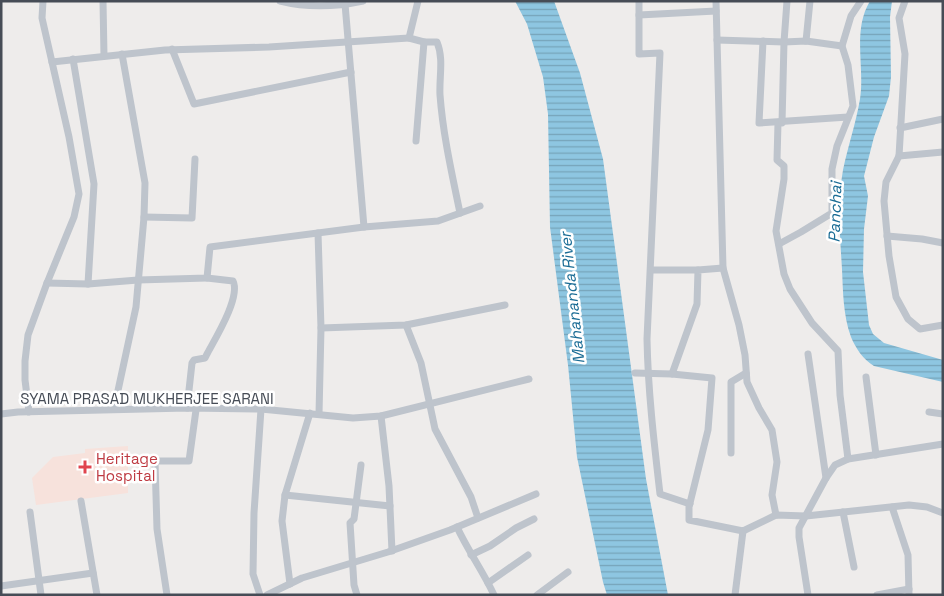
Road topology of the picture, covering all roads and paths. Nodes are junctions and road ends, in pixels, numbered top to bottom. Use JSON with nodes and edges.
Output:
{"nodes":[{"id":1,"x":43,"y":1,"type":"edge"},
{"id":2,"x":103,"y":1,"type":"edge"},
{"id":3,"x":280,"y":1,"type":"edge"},
{"id":4,"x":363,"y":1,"type":"edge"},
{"id":5,"x":418,"y":1,"type":"edge"},
{"id":6,"x":639,"y":1,"type":"edge"},
{"id":7,"x":716,"y":1,"type":"edge"},
{"id":8,"x":786,"y":1,"type":"edge"},
{"id":9,"x":810,"y":1,"type":"edge"},
{"id":10,"x":861,"y":1,"type":"edge"},
{"id":11,"x":905,"y":1,"type":"edge"},
{"id":12,"x":345,"y":4,"type":"junction"},
{"id":13,"x":716,"y":11,"type":"junction"},
{"id":14,"x":639,"y":15,"type":"junction"},
{"id":15,"x":409,"y":38,"type":"junction"},
{"id":16,"x":717,"y":40,"type":"junction"},
{"id":17,"x":806,"y":41,"type":"junction"},
{"id":18,"x":348,"y":42,"type":"junction"},
{"id":19,"x":424,"y":42,"type":"junction"},
{"id":20,"x":763,"y":42,"type":"junction"},
{"id":21,"x":784,"y":42,"type":"junction"},
{"id":22,"x":842,"y":46,"type":"junction"},
{"id":23,"x":172,"y":49,"type":"junction"},
{"id":24,"x":122,"y":54,"type":"junction"},
{"id":25,"x":104,"y":56,"type":"junction"},
{"id":26,"x":73,"y":59,"type":"junction"},
{"id":27,"x":52,"y":62,"type":"junction"},
{"id":28,"x":351,"y":72,"type":"junction"},
{"id":29,"x":848,"y":117,"type":"junction"},
{"id":30,"x":943,"y":119,"type":"edge"},
{"id":31,"x":780,"y":123,"type":"junction"},
{"id":32,"x":900,"y":128,"type":"junction"},
{"id":33,"x":416,"y":141,"type":"dead end"},
{"id":34,"x":943,"y":152,"type":"edge"},
{"id":35,"x":899,"y":156,"type":"junction"},
{"id":36,"x":195,"y":159,"type":"dead end"},
{"id":37,"x":480,"y":206,"type":"dead end"},
{"id":38,"x":460,"y":213,"type":"junction"},
{"id":39,"x":144,"y":217,"type":"junction"},
{"id":40,"x":364,"y":227,"type":"junction"},
{"id":41,"x":318,"y":233,"type":"junction"},
{"id":42,"x":887,"y":236,"type":"junction"},
{"id":43,"x":778,"y":244,"type":"junction"},
{"id":44,"x":943,"y":244,"type":"edge"},
{"id":45,"x":723,"y":268,"type":"junction"},
{"id":46,"x":650,"y":270,"type":"junction"},
{"id":47,"x":698,"y":270,"type":"junction"},
{"id":48,"x":207,"y":278,"type":"junction"},
{"id":49,"x":138,"y":280,"type":"junction"},
{"id":50,"x":47,"y":282,"type":"junction"},
{"id":51,"x":88,"y":284,"type":"junction"},
{"id":52,"x":505,"y":305,"type":"dead end"},
{"id":53,"x":406,"y":325,"type":"junction"},
{"id":54,"x":943,"y":325,"type":"edge"},
{"id":55,"x":321,"y":328,"type":"junction"},
{"id":56,"x":808,"y":354,"type":"dead end"},
{"id":57,"x":746,"y":373,"type":"junction"},
{"id":58,"x":635,"y":374,"type":"dead end"},
{"id":59,"x":648,"y":374,"type":"junction"},
{"id":60,"x":672,"y":374,"type":"junction"},
{"id":61,"x":866,"y":377,"type":"dead end"},
{"id":62,"x":529,"y":378,"type":"dead end"},
{"id":63,"x":430,"y":405,"type":"junction"},
{"id":64,"x":187,"y":408,"type":"junction"},
{"id":65,"x":114,"y":409,"type":"junction"},
{"id":66,"x":260,"y":409,"type":"junction"},
{"id":67,"x":196,"y":410,"type":"junction"},
{"id":68,"x":29,"y":412,"type":"junction"},
{"id":69,"x":929,"y":412,"type":"dead end"},
{"id":70,"x":1,"y":414,"type":"edge"},
{"id":71,"x":310,"y":414,"type":"junction"},
{"id":72,"x":318,"y":414,"type":"junction"},
{"id":73,"x":943,"y":414,"type":"edge"},
{"id":74,"x":381,"y":416,"type":"junction"},
{"id":75,"x":943,"y":444,"type":"edge"},
{"id":76,"x":731,"y":453,"type":"dead end"},
{"id":77,"x":876,"y":455,"type":"junction"},
{"id":78,"x":848,"y":459,"type":"junction"},
{"id":79,"x":361,"y":466,"type":"dead end"},
{"id":80,"x":826,"y":478,"type":"junction"},
{"id":81,"x":536,"y":494,"type":"dead end"},
{"id":82,"x":285,"y":495,"type":"junction"},
{"id":83,"x":82,"y":502,"type":"dead end"},
{"id":84,"x":356,"y":502,"type":"junction"},
{"id":85,"x":690,"y":504,"type":"junction"},
{"id":86,"x":390,"y":506,"type":"junction"},
{"id":87,"x":892,"y":507,"type":"junction"},
{"id":88,"x":30,"y":512,"type":"dead end"},
{"id":89,"x":843,"y":512,"type":"junction"},
{"id":90,"x":943,"y":513,"type":"edge"},
{"id":91,"x":776,"y":515,"type":"junction"},
{"id":92,"x":806,"y":516,"type":"junction"},
{"id":93,"x":478,"y":518,"type":"junction"},
{"id":94,"x":534,"y":519,"type":"dead end"},
{"id":95,"x":457,"y":527,"type":"junction"},
{"id":96,"x":743,"y":531,"type":"junction"},
{"id":97,"x":392,"y":551,"type":"junction"},
{"id":98,"x":472,"y":555,"type":"junction"},
{"id":99,"x":528,"y":555,"type":"dead end"},
{"id":100,"x":352,"y":563,"type":"junction"},
{"id":101,"x":854,"y":567,"type":"dead end"},
{"id":102,"x":568,"y":572,"type":"dead end"},
{"id":103,"x":93,"y":573,"type":"junction"},
{"id":104,"x":39,"y":580,"type":"junction"},
{"id":105,"x":488,"y":583,"type":"junction"},
{"id":106,"x":290,"y":584,"type":"junction"},
{"id":107,"x":1,"y":586,"type":"edge"},
{"id":108,"x":909,"y":592,"type":"edge"},
{"id":109,"x":42,"y":595,"type":"edge"},
{"id":110,"x":97,"y":595,"type":"edge"},
{"id":111,"x":167,"y":595,"type":"edge"},
{"id":112,"x":260,"y":595,"type":"edge"},
{"id":113,"x":267,"y":595,"type":"edge"},
{"id":114,"x":357,"y":595,"type":"edge"},
{"id":115,"x":494,"y":595,"type":"edge"},
{"id":116,"x":537,"y":595,"type":"edge"},
{"id":117,"x":735,"y":595,"type":"edge"},
{"id":118,"x":808,"y":595,"type":"edge"},
{"id":119,"x":877,"y":595,"type":"edge"}],
"edges":[{"from":1,"to":27,"type":"street"},
{"from":2,"to":25,"type":"street"},
{"from":3,"to":12,"type":"street"},
{"from":4,"to":12,"type":"street"},
{"from":5,"to":15,"type":"street"},
{"from":6,"to":14,"type":"street"},
{"from":7,"to":13,"type":"street"},
{"from":8,"to":21,"type":"street"},
{"from":9,"to":17,"type":"street"},
{"from":10,"to":22,"type":"street"},
{"from":11,"to":32,"type":"street"},
{"from":12,"to":18,"type":"street"},
{"from":13,"to":14,"type":"street"},
{"from":13,"to":16,"type":"street"},
{"from":14,"to":46,"type":"street"},
{"from":15,"to":18,"type":"street"},
{"from":15,"to":19,"type":"street"},
{"from":16,"to":20,"type":"street"},
{"from":16,"to":45,"type":"street"},
{"from":17,"to":21,"type":"street"},
{"from":17,"to":22,"type":"street"},
{"from":18,"to":23,"type":"street"},
{"from":18,"to":28,"type":"street"},
{"from":19,"to":33,"type":"street"},
{"from":19,"to":38,"type":"street"},
{"from":20,"to":21,"type":"street"},
{"from":20,"to":31,"type":"street"},
{"from":21,"to":31,"type":"street"},
{"from":22,"to":29,"type":"street"},
{"from":23,"to":24,"type":"street"},
{"from":23,"to":28,"type":"street"},
{"from":24,"to":25,"type":"street"},
{"from":24,"to":39,"type":"street"},
{"from":25,"to":26,"type":"street"},
{"from":26,"to":27,"type":"street"},
{"from":26,"to":51,"type":"street"},
{"from":27,"to":50,"type":"street"},
{"from":28,"to":40,"type":"street"},
{"from":29,"to":31,"type":"street"},
{"from":29,"to":43,"type":"street"},
{"from":30,"to":32,"type":"street"},
{"from":31,"to":43,"type":"street"},
{"from":32,"to":35,"type":"street"},
{"from":34,"to":35,"type":"street"},
{"from":35,"to":42,"type":"street"},
{"from":36,"to":39,"type":"street"},
{"from":37,"to":38,"type":"street"},
{"from":38,"to":40,"type":"street"},
{"from":39,"to":49,"type":"street"},
{"from":40,"to":41,"type":"street"},
{"from":41,"to":48,"type":"street"},
{"from":41,"to":55,"type":"street"},
{"from":42,"to":44,"type":"street"},
{"from":42,"to":54,"type":"street"},
{"from":43,"to":78,"type":"street"},
{"from":45,"to":47,"type":"street"},
{"from":45,"to":57,"type":"street"},
{"from":46,"to":47,"type":"street"},
{"from":46,"to":59,"type":"street"},
{"from":47,"to":60,"type":"street"},
{"from":48,"to":49,"type":"street"},
{"from":48,"to":64,"type":"street"},
{"from":49,"to":51,"type":"street"},
{"from":49,"to":65,"type":"street"},
{"from":50,"to":51,"type":"street"},
{"from":50,"to":68,"type":"street"},
{"from":52,"to":53,"type":"street"},
{"from":53,"to":55,"type":"street"},
{"from":53,"to":63,"type":"street"},
{"from":55,"to":72,"type":"street"},
{"from":56,"to":80,"type":"street"},
{"from":57,"to":76,"type":"street"},
{"from":57,"to":91,"type":"street"},
{"from":58,"to":59,"type":"street"},
{"from":59,"to":60,"type":"street"},
{"from":59,"to":85,"type":"street"},
{"from":60,"to":85,"type":"street"},
{"from":61,"to":77,"type":"street"},
{"from":62,"to":63,"type":"street","name":"SYAMA PRASAD MUKHERJEE SARANI"},
{"from":63,"to":74,"type":"street","name":"SYAMA PRASAD MUKHERJEE SARANI"},
{"from":63,"to":93,"type":"street"},
{"from":64,"to":65,"type":"street","name":"SYAMA PRASAD MUKHERJEE SARANI"},
{"from":64,"to":67,"type":"street","name":"SYAMA PRASAD MUKHERJEE SARANI"},
{"from":65,"to":68,"type":"street","name":"SYAMA PRASAD MUKHERJEE SARANI"},
{"from":66,"to":67,"type":"street","name":"SYAMA PRASAD MUKHERJEE SARANI"},
{"from":66,"to":71,"type":"street","name":"SYAMA PRASAD MUKHERJEE SARANI"},
{"from":66,"to":112,"type":"street"},
{"from":67,"to":111,"type":"street"},
{"from":68,"to":70,"type":"street","name":"SYAMA PRASAD MUKHERJEE SARANI"},
{"from":69,"to":73,"type":"street"},
{"from":71,"to":72,"type":"street","name":"SYAMA PRASAD MUKHERJEE SARANI"},
{"from":71,"to":82,"type":"street"},
{"from":72,"to":74,"type":"street","name":"SYAMA PRASAD MUKHERJEE SARANI"},
{"from":74,"to":86,"type":"street"},
{"from":75,"to":77,"type":"street"},
{"from":77,"to":78,"type":"street"},
{"from":78,"to":80,"type":"street"},
{"from":79,"to":84,"type":"street"},
{"from":80,"to":92,"type":"street"},
{"from":81,"to":93,"type":"street"},
{"from":82,"to":84,"type":"street"},
{"from":82,"to":106,"type":"street"},
{"from":83,"to":103,"type":"street"},
{"from":84,"to":86,"type":"street"},
{"from":84,"to":100,"type":"street"},
{"from":85,"to":96,"type":"street"},
{"from":86,"to":97,"type":"street"},
{"from":87,"to":89,"type":"street"},
{"from":87,"to":90,"type":"street"},
{"from":87,"to":108,"type":"street"},
{"from":88,"to":104,"type":"street"},
{"from":89,"to":92,"type":"street"},
{"from":89,"to":101,"type":"street"},
{"from":91,"to":92,"type":"street"},
{"from":91,"to":96,"type":"street"},
{"from":92,"to":118,"type":"street"},
{"from":93,"to":95,"type":"street"},
{"from":94,"to":98,"type":"street"},
{"from":95,"to":97,"type":"street"},
{"from":95,"to":98,"type":"street"},
{"from":96,"to":117,"type":"street"},
{"from":97,"to":100,"type":"street"},
{"from":98,"to":105,"type":"street"},
{"from":99,"to":105,"type":"street"},
{"from":100,"to":106,"type":"street"},
{"from":100,"to":114,"type":"street"},
{"from":102,"to":116,"type":"street"},
{"from":103,"to":104,"type":"street"},
{"from":103,"to":110,"type":"street"},
{"from":104,"to":107,"type":"street"},
{"from":104,"to":109,"type":"street"},
{"from":105,"to":115,"type":"street"},
{"from":106,"to":113,"type":"street"},
{"from":108,"to":119,"type":"street"}]}
